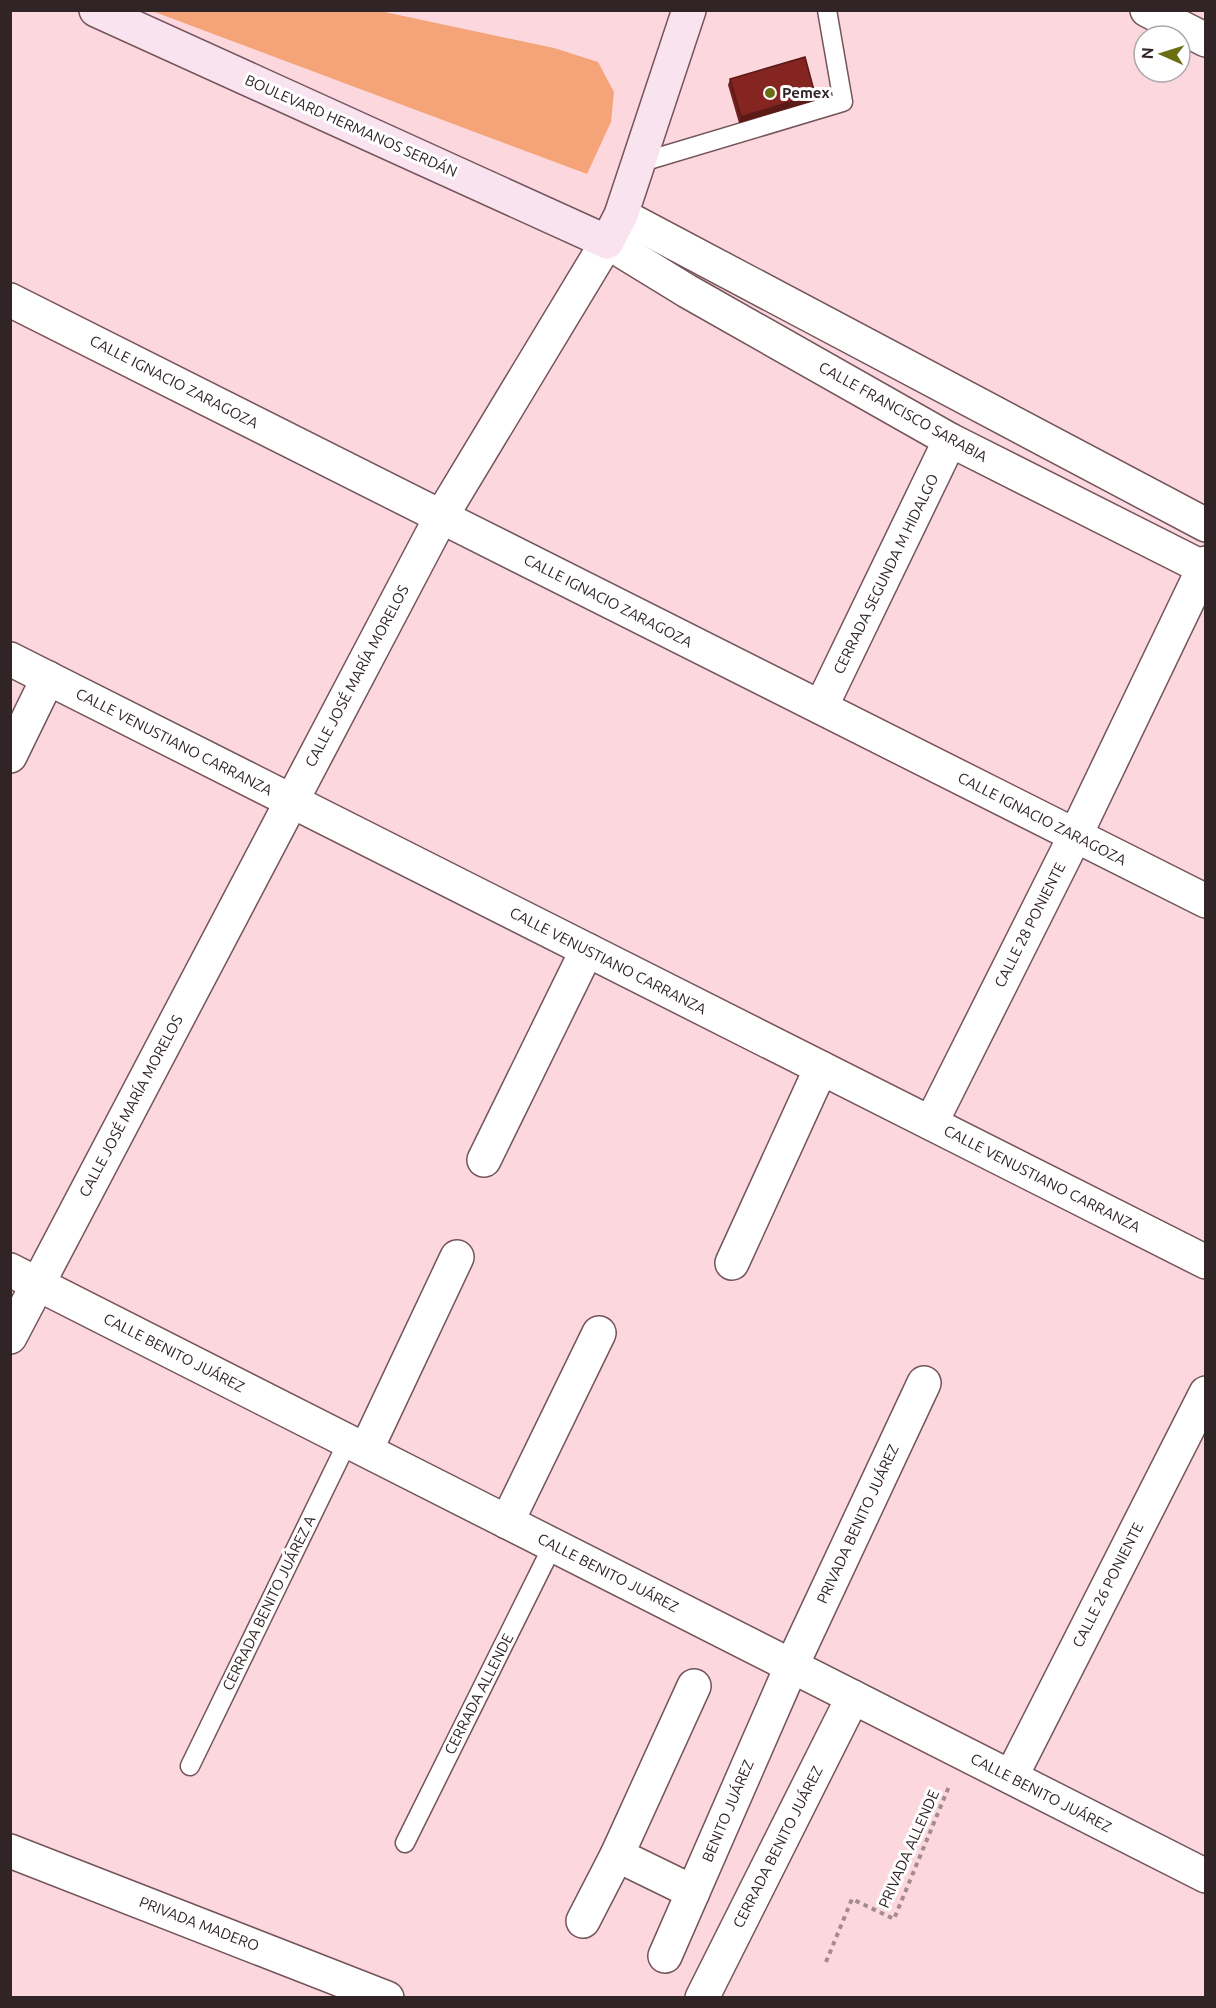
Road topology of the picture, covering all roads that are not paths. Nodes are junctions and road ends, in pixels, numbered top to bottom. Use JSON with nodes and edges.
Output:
{"nodes":[{"id":1,"x":96,"y":10,"type":"edge"},
{"id":2,"x":689,"y":10,"type":"edge"},
{"id":3,"x":826,"y":10,"type":"edge"},
{"id":4,"x":1147,"y":10,"type":"edge"},
{"id":5,"x":1206,"y":40,"type":"edge"},
{"id":6,"x":639,"y":163,"type":"junction"},
{"id":7,"x":614,"y":228,"type":"junction"},
{"id":8,"x":10,"y":300,"type":"edge"},
{"id":9,"x":950,"y":440,"type":"junction"},
{"id":10,"x":441,"y":517,"type":"junction"},
{"id":11,"x":1206,"y":525,"type":"edge"},
{"id":12,"x":1205,"y":567,"type":"edge"},
{"id":13,"x":10,"y":659,"type":"edge"},
{"id":14,"x":48,"y":678,"type":"junction"},
{"id":15,"x":821,"y":707,"type":"junction"},
{"id":16,"x":10,"y":756,"type":"edge"},
{"id":17,"x":291,"y":801,"type":"junction"},
{"id":18,"x":1076,"y":836,"type":"junction"},
{"id":19,"x":1206,"y":901,"type":"edge"},
{"id":20,"x":588,"y":950,"type":"junction"},
{"id":21,"x":821,"y":1068,"type":"junction"},
{"id":22,"x":931,"y":1123,"type":"junction"},
{"id":23,"x":483,"y":1160,"type":"dead end"},
{"id":24,"x":457,"y":1257,"type":"dead end"},
{"id":25,"x":1206,"y":1262,"type":"edge"},
{"id":26,"x":732,"y":1263,"type":"dead end"},
{"id":27,"x":24,"y":1277,"type":"edge"},
{"id":28,"x":599,"y":1332,"type":"dead end"},
{"id":29,"x":10,"y":1337,"type":"edge"},
{"id":30,"x":924,"y":1383,"type":"dead end"},
{"id":31,"x":1206,"y":1394,"type":"edge"},
{"id":32,"x":357,"y":1446,"type":"junction"},
{"id":33,"x":507,"y":1522,"type":"junction"},
{"id":34,"x":554,"y":1545,"type":"junction"},
{"id":35,"x":792,"y":1665,"type":"junction"},
{"id":36,"x":694,"y":1686,"type":"dead end"},
{"id":37,"x":853,"y":1697,"type":"junction"},
{"id":38,"x":190,"y":1766,"type":"dead end"},
{"id":39,"x":1011,"y":1777,"type":"junction"},
{"id":40,"x":405,"y":1843,"type":"dead end"},
{"id":41,"x":10,"y":1851,"type":"edge"},
{"id":42,"x":617,"y":1855,"type":"junction"},
{"id":43,"x":1206,"y":1876,"type":"edge"},
{"id":44,"x":693,"y":1892,"type":"junction"},
{"id":45,"x":583,"y":1921,"type":"dead end"},
{"id":46,"x":665,"y":1956,"type":"dead end"},
{"id":47,"x":387,"y":1998,"type":"edge"},
{"id":48,"x":702,"y":1998,"type":"edge"}],
"edges":[{"from":1,"to":7,"type":"street","name":"BOULEVARD HERMANOS SERDÁN"},
{"from":2,"to":6,"type":"street","name":"CALLE JOSÉ MARÍA MORELOS"},
{"from":3,"to":6,"type":"lane"},
{"from":4,"to":5,"type":"street"},
{"from":6,"to":7,"type":"street","name":"CALLE JOSÉ MARÍA MORELOS"},
{"from":7,"to":9,"type":"street","name":"CALLE FRANCISCO SARABIA"},
{"from":7,"to":10,"type":"street","name":"CALLE JOSÉ MARÍA MORELOS"},
{"from":7,"to":11,"type":"street"},
{"from":8,"to":10,"type":"street","name":"CALLE IGNACIO ZARAGOZA"},
{"from":9,"to":12,"type":"street","name":"CALLE FRANCISCO SARABIA"},
{"from":9,"to":15,"type":"street","name":"CERRADA SEGUNDA M HIDALGO"},
{"from":10,"to":15,"type":"street","name":"CALLE IGNACIO ZARAGOZA"},
{"from":10,"to":17,"type":"street","name":"CALLE JOSÉ MARÍA MORELOS"},
{"from":12,"to":18,"type":"street","name":"CALLE 28 PONIENTE"},
{"from":13,"to":14,"type":"street","name":"CALLE VENUSTIANO CARRANZA"},
{"from":14,"to":16,"type":"street"},
{"from":14,"to":17,"type":"street","name":"CALLE VENUSTIANO CARRANZA"},
{"from":15,"to":18,"type":"street","name":"CALLE IGNACIO ZARAGOZA"},
{"from":17,"to":20,"type":"street","name":"CALLE VENUSTIANO CARRANZA"},
{"from":17,"to":27,"type":"street","name":"CALLE JOSÉ MARÍA MORELOS"},
{"from":18,"to":19,"type":"street","name":"CALLE IGNACIO ZARAGOZA"},
{"from":18,"to":22,"type":"street","name":"CALLE 28 PONIENTE"},
{"from":20,"to":21,"type":"street","name":"CALLE VENUSTIANO CARRANZA"},
{"from":20,"to":23,"type":"street"},
{"from":21,"to":22,"type":"street","name":"CALLE VENUSTIANO CARRANZA"},
{"from":21,"to":26,"type":"street"},
{"from":22,"to":25,"type":"street","name":"CALLE VENUSTIANO CARRANZA"},
{"from":24,"to":32,"type":"street"},
{"from":27,"to":29,"type":"street","name":"CALLE JOSÉ MARÍA MORELOS"},
{"from":27,"to":32,"type":"street","name":"CALLE BENITO JUÁREZ"},
{"from":28,"to":33,"type":"street"},
{"from":30,"to":35,"type":"street","name":"PRIVADA BENITO JUÁREZ"},
{"from":31,"to":39,"type":"street","name":"CALLE 26 PONIENTE"},
{"from":32,"to":33,"type":"street","name":"CALLE BENITO JUÁREZ"},
{"from":32,"to":38,"type":"lane","name":"CERRADA BENITO JUÁREZ A"},
{"from":33,"to":34,"type":"street","name":"CALLE BENITO JUÁREZ"},
{"from":34,"to":35,"type":"street","name":"CALLE BENITO JUÁREZ"},
{"from":34,"to":40,"type":"lane","name":"CERRADA ALLENDE"},
{"from":35,"to":37,"type":"street","name":"CALLE BENITO JUÁREZ"},
{"from":35,"to":44,"type":"street","name":"BENITO JUÁREZ"},
{"from":36,"to":42,"type":"street"},
{"from":37,"to":39,"type":"street","name":"CALLE BENITO JUÁREZ"},
{"from":37,"to":48,"type":"street","name":"CERRADA BENITO JUÁREZ"},
{"from":39,"to":43,"type":"street","name":"CALLE BENITO JUÁREZ"},
{"from":41,"to":47,"type":"street","name":"PRIVADA MADERO"},
{"from":42,"to":44,"type":"street"},
{"from":42,"to":45,"type":"street"},
{"from":44,"to":46,"type":"street","name":"BENITO JUÁREZ"}]}
